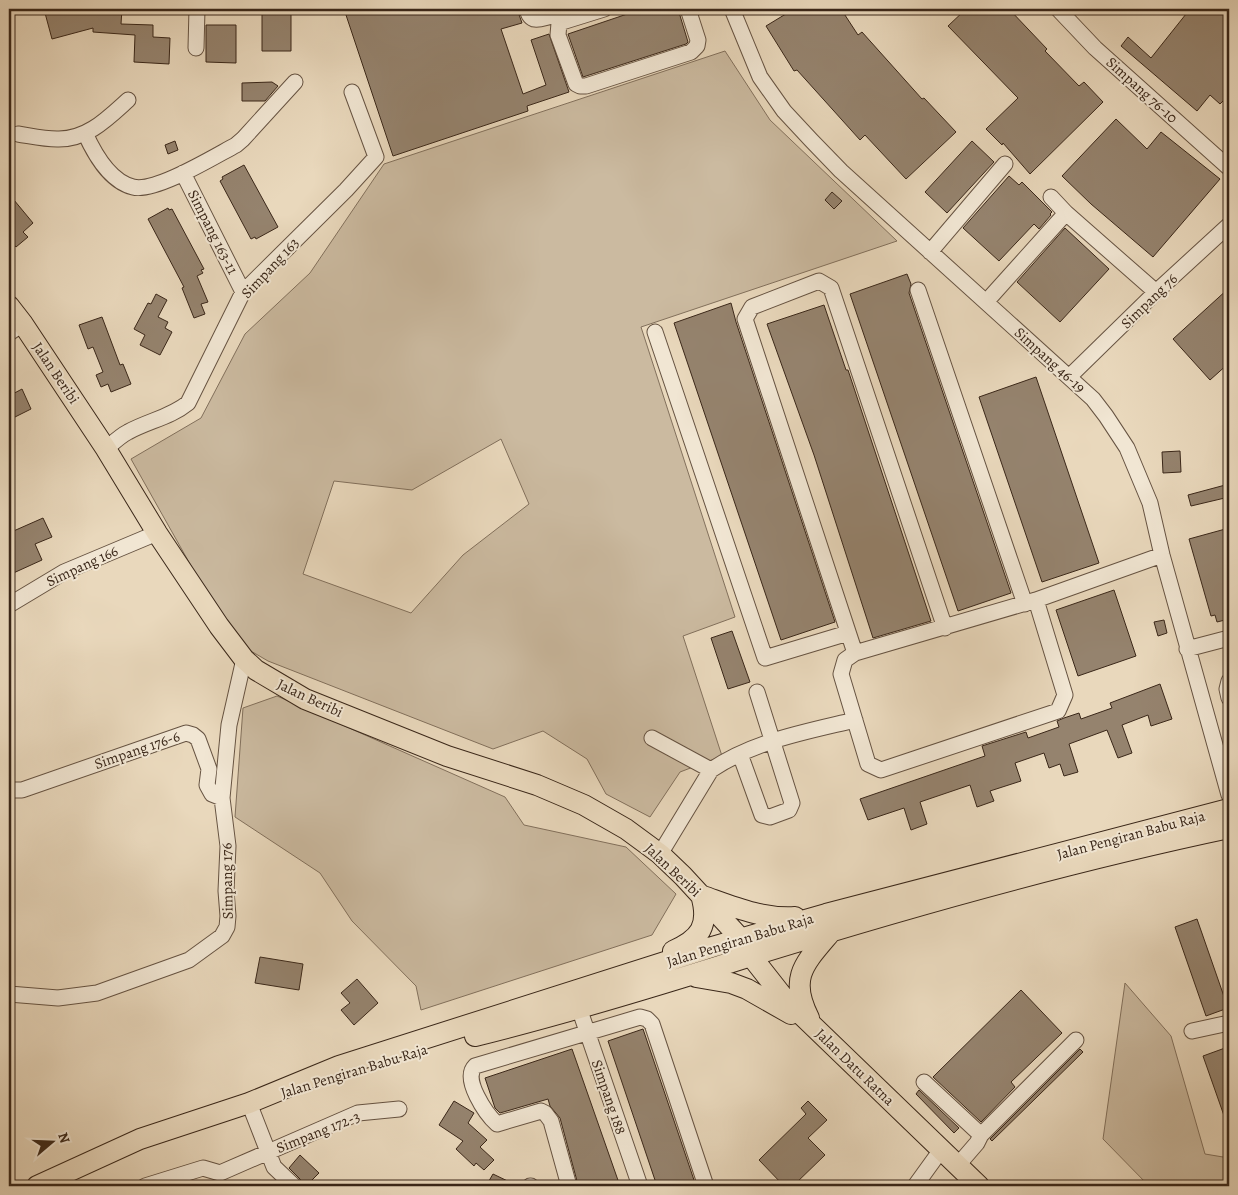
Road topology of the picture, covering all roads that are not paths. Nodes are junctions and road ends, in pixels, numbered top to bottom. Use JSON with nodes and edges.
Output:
{"nodes":[{"id":1,"x":197,"y":9,"type":"edge"},
{"id":2,"x":526,"y":9,"type":"edge"},
{"id":3,"x":571,"y":9,"type":"edge"},
{"id":4,"x":604,"y":9,"type":"edge"},
{"id":5,"x":688,"y":9,"type":"edge"},
{"id":6,"x":732,"y":9,"type":"edge"},
{"id":7,"x":1058,"y":9,"type":"edge"},
{"id":8,"x":196,"y":48,"type":"dead end"},
{"id":9,"x":295,"y":82,"type":"dead end"},
{"id":10,"x":352,"y":92,"type":"dead end"},
{"id":11,"x":128,"y":100,"type":"dead end"},
{"id":12,"x":18,"y":134,"type":"dead end"},
{"id":13,"x":85,"y":134,"type":"junction"},
{"id":14,"x":1005,"y":164,"type":"dead end"},
{"id":15,"x":1229,"y":168,"type":"edge"},
{"id":16,"x":183,"y":173,"type":"junction"},
{"id":17,"x":1051,"y":197,"type":"dead end"},
{"id":18,"x":1066,"y":213,"type":"junction"},
{"id":19,"x":1229,"y":225,"type":"edge"},
{"id":20,"x":930,"y":252,"type":"junction"},
{"id":21,"x":918,"y":290,"type":"dead end"},
{"id":22,"x":244,"y":292,"type":"junction"},
{"id":23,"x":1156,"y":292,"type":"junction"},
{"id":24,"x":986,"y":302,"type":"junction"},
{"id":25,"x":9,"y":306,"type":"edge"},
{"id":26,"x":16,"y":328,"type":"edge"},
{"id":27,"x":655,"y":332,"type":"dead end"},
{"id":28,"x":1070,"y":377,"type":"junction"},
{"id":29,"x":106,"y":449,"type":"junction"},
{"id":30,"x":158,"y":533,"type":"junction"},
{"id":31,"x":1162,"y":555,"type":"junction"},
{"id":32,"x":1030,"y":602,"type":"junction"},
{"id":33,"x":9,"y":605,"type":"edge"},
{"id":34,"x":945,"y":628,"type":"junction"},
{"id":35,"x":848,"y":633,"type":"junction"},
{"id":36,"x":1229,"y":638,"type":"edge"},
{"id":37,"x":1188,"y":649,"type":"junction"},
{"id":38,"x":855,"y":653,"type":"junction"},
{"id":39,"x":244,"y":659,"type":"junction"},
{"id":40,"x":1229,"y":681,"type":"edge"},
{"id":41,"x":757,"y":692,"type":"dead end"},
{"id":42,"x":1229,"y":698,"type":"edge"},
{"id":43,"x":855,"y":720,"type":"junction"},
{"id":44,"x":652,"y":738,"type":"dead end"},
{"id":45,"x":772,"y":740,"type":"junction"},
{"id":46,"x":740,"y":754,"type":"junction"},
{"id":47,"x":711,"y":770,"type":"junction"},
{"id":48,"x":9,"y":788,"type":"edge"},
{"id":49,"x":1229,"y":795,"type":"edge"},
{"id":50,"x":222,"y":798,"type":"junction"},
{"id":51,"x":1229,"y":810,"type":"edge"},
{"id":52,"x":1229,"y":828,"type":"edge"},
{"id":53,"x":660,"y":854,"type":"junction"},
{"id":54,"x":701,"y":895,"type":"junction"},
{"id":55,"x":828,"y":923,"type":"junction"},
{"id":56,"x":746,"y":948,"type":"junction"},
{"id":57,"x":691,"y":976,"type":"junction"},
{"id":58,"x":614,"y":979,"type":"junction"},
{"id":59,"x":9,"y":994,"type":"edge"},
{"id":60,"x":579,"y":1008,"type":"junction"},
{"id":61,"x":1229,"y":1023,"type":"edge"},
{"id":62,"x":814,"y":1028,"type":"junction"},
{"id":63,"x":1192,"y":1031,"type":"dead end"},
{"id":64,"x":587,"y":1032,"type":"junction"},
{"id":65,"x":1076,"y":1040,"type":"dead end"},
{"id":66,"x":924,"y":1082,"type":"dead end"},
{"id":67,"x":254,"y":1101,"type":"junction"},
{"id":68,"x":399,"y":1109,"type":"dead end"},
{"id":69,"x":981,"y":1134,"type":"junction"},
{"id":70,"x":941,"y":1150,"type":"junction"},
{"id":71,"x":267,"y":1153,"type":"junction"},
{"id":72,"x":958,"y":1165,"type":"junction"},
{"id":73,"x":223,"y":1180,"type":"edge"},
{"id":74,"x":37,"y":1186,"type":"edge"},
{"id":75,"x":145,"y":1186,"type":"edge"},
{"id":76,"x":294,"y":1186,"type":"edge"},
{"id":77,"x":569,"y":1186,"type":"edge"},
{"id":78,"x":640,"y":1186,"type":"edge"},
{"id":79,"x":706,"y":1186,"type":"edge"},
{"id":80,"x":915,"y":1186,"type":"edge"},
{"id":81,"x":979,"y":1186,"type":"edge"}],
"edges":[{"from":1,"to":8,"type":"street"},
{"from":2,"to":3,"type":"street"},
{"from":4,"to":5,"type":"street"},
{"from":6,"to":20,"type":"street","name":"Simpang 46-19"},
{"from":7,"to":15,"type":"street","name":"Simpang 76-10"},
{"from":9,"to":16,"type":"street","name":"Simpang 163-11"},
{"from":10,"to":22,"type":"street","name":"Simpang 163"},
{"from":11,"to":13,"type":"street"},
{"from":12,"to":13,"type":"street"},
{"from":13,"to":16,"type":"street","name":"Simpang 163-11"},
{"from":14,"to":20,"type":"street"},
{"from":16,"to":22,"type":"street","name":"Simpang 163-11"},
{"from":17,"to":18,"type":"street"},
{"from":18,"to":23,"type":"street"},
{"from":18,"to":24,"type":"street"},
{"from":19,"to":23,"type":"street","name":"Simpang 76"},
{"from":20,"to":24,"type":"street","name":"Simpang 46-19"},
{"from":21,"to":32,"type":"street"},
{"from":22,"to":29,"type":"street","name":"Simpang 163"},
{"from":23,"to":28,"type":"street","name":"Simpang 76"},
{"from":24,"to":28,"type":"street","name":"Simpang 46-19"},
{"from":25,"to":26,"type":"main road","name":"Jalan Beribi"},
{"from":26,"to":29,"type":"main road","name":"Jalan Beribi"},
{"from":27,"to":35,"type":"street"},
{"from":28,"to":31,"type":"street","name":"Simpang 46-19"},
{"from":29,"to":30,"type":"main road","name":"Jalan Beribi"},
{"from":30,"to":33,"type":"street","name":"Simpang 166"},
{"from":30,"to":39,"type":"main road","name":"Jalan Beribi"},
{"from":31,"to":32,"type":"street"},
{"from":31,"to":37,"type":"street","name":"Simpang 46-19"},
{"from":32,"to":34,"type":"street"},
{"from":32,"to":43,"type":"street"},
{"from":34,"to":35,"type":"street"},
{"from":34,"to":38,"type":"street"},
{"from":35,"to":38,"type":"street"},
{"from":36,"to":37,"type":"street"},
{"from":37,"to":49,"type":"street","name":"Simpang 46-19"},
{"from":38,"to":43,"type":"street"},
{"from":39,"to":50,"type":"street","name":"Simpang 176"},
{"from":39,"to":53,"type":"main road","name":"Jalan Beribi"},
{"from":40,"to":42,"type":"street"},
{"from":41,"to":45,"type":"street"},
{"from":43,"to":45,"type":"street"},
{"from":44,"to":47,"type":"street"},
{"from":45,"to":46,"type":"street"},
{"from":45,"to":46,"type":"street"},
{"from":46,"to":47,"type":"street"},
{"from":47,"to":53,"type":"street"},
{"from":48,"to":50,"type":"street","name":"Simpang 176-6"},
{"from":50,"to":59,"type":"street","name":"Simpang 176"},
{"from":51,"to":55,"type":"main road","name":"Jalan Pengiran Babu Raja"},
{"from":52,"to":55,"type":"main road","name":"Jalan Pengiran Babu Raja"},
{"from":53,"to":54,"type":"main road","name":"Jalan Beribi"},
{"from":54,"to":55,"type":"main road"},
{"from":54,"to":56,"type":"main road","name":"Jalan Beribi"},
{"from":54,"to":58,"type":"main road"},
{"from":55,"to":56,"type":"main road","name":"Jalan Pengiran Babu Raja"},
{"from":55,"to":62,"type":"main road"},
{"from":56,"to":57,"type":"main road","name":"Jalan Pengiran Babu Raja"},
{"from":56,"to":58,"type":"main road","name":"Jalan Pengiran Babu Raja"},
{"from":56,"to":62,"type":"main road","name":"Jalan Datu Ratna"},
{"from":57,"to":60,"type":"main road","name":"Jalan Pengiran Babu Raja"},
{"from":57,"to":62,"type":"main road"},
{"from":58,"to":67,"type":"main road","name":"Jalan Pengiran Babu Raja"},
{"from":60,"to":64,"type":"street","name":"Simpang 188"},
{"from":60,"to":67,"type":"main road","name":"Jalan Pengiran Babu Raja"},
{"from":61,"to":63,"type":"street"},
{"from":62,"to":70,"type":"main road","name":"Jalan Datu Ratna"},
{"from":64,"to":77,"type":"street"},
{"from":64,"to":78,"type":"street","name":"Simpang 188"},
{"from":64,"to":79,"type":"street"},
{"from":65,"to":69,"type":"street"},
{"from":66,"to":69,"type":"street"},
{"from":67,"to":71,"type":"street"},
{"from":67,"to":74,"type":"main road","name":"Jalan Pengiran Babu Raja"},
{"from":68,"to":71,"type":"street","name":"Simpang 172-3"},
{"from":69,"to":72,"type":"street"},
{"from":70,"to":72,"type":"main road","name":"Jalan Datu Ratna"},
{"from":70,"to":80,"type":"street"},
{"from":71,"to":73,"type":"street","name":"Simpang 172-3"},
{"from":71,"to":76,"type":"street"},
{"from":72,"to":81,"type":"main road","name":"Jalan Datu Ratna"},
{"from":73,"to":75,"type":"street"}]}
